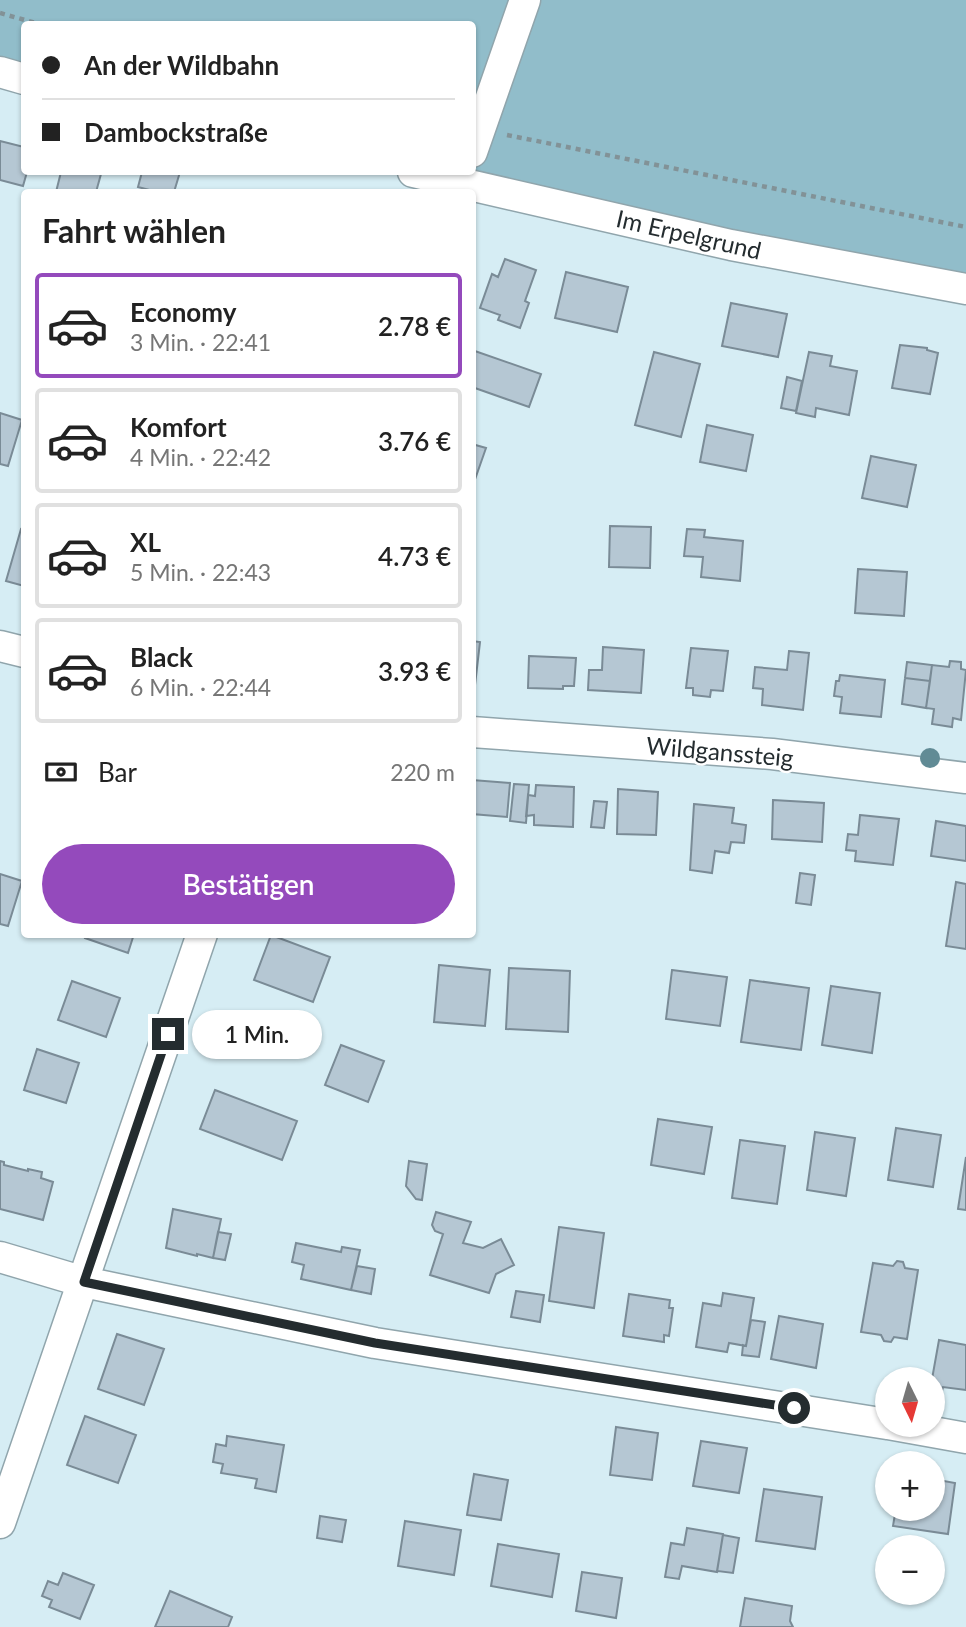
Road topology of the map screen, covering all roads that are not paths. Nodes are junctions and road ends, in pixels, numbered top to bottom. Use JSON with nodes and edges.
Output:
{"nodes":[{"id":1,"x":525,"y":0,"type":"edge"},
{"id":2,"x":0,"y":72,"type":"edge"},
{"id":3,"x":21,"y":78,"type":"edge"},
{"id":4,"x":476,"y":141,"type":"edge"},
{"id":5,"x":428,"y":175,"type":"edge"},
{"id":6,"x":462,"y":182,"type":"edge"},
{"id":7,"x":966,"y":289,"type":"edge"},
{"id":8,"x":0,"y":646,"type":"edge"},
{"id":9,"x":21,"y":651,"type":"edge"},
{"id":10,"x":476,"y":732,"type":"edge"},
{"id":11,"x":966,"y":778,"type":"edge"},
{"id":12,"x":201,"y":938,"type":"edge"},
{"id":13,"x":0,"y":1257,"type":"edge"},
{"id":14,"x":84,"y":1282,"type":"junction"},
{"id":15,"x":875,"y":1422,"type":"edge"},
{"id":16,"x":945,"y":1434,"type":"edge"},
{"id":17,"x":966,"y":1438,"type":"edge"},
{"id":18,"x":12,"y":1454,"type":"edge"},
{"id":19,"x":0,"y":1523,"type":"edge"}],
"edges":[{"from":1,"to":4,"type":"street"},
{"from":2,"to":3,"type":"street"},
{"from":5,"to":6,"type":"street","name":"Im Erpelgrund"},
{"from":6,"to":7,"type":"street","name":"Im Erpelgrund"},
{"from":8,"to":9,"type":"street"},
{"from":10,"to":11,"type":"street","name":"Wildganssteig"},
{"from":12,"to":14,"type":"street"},
{"from":13,"to":14,"type":"street"},
{"from":14,"to":15,"type":"street"},
{"from":14,"to":18,"type":"street"},
{"from":16,"to":17,"type":"street"},
{"from":18,"to":19,"type":"street"}]}
